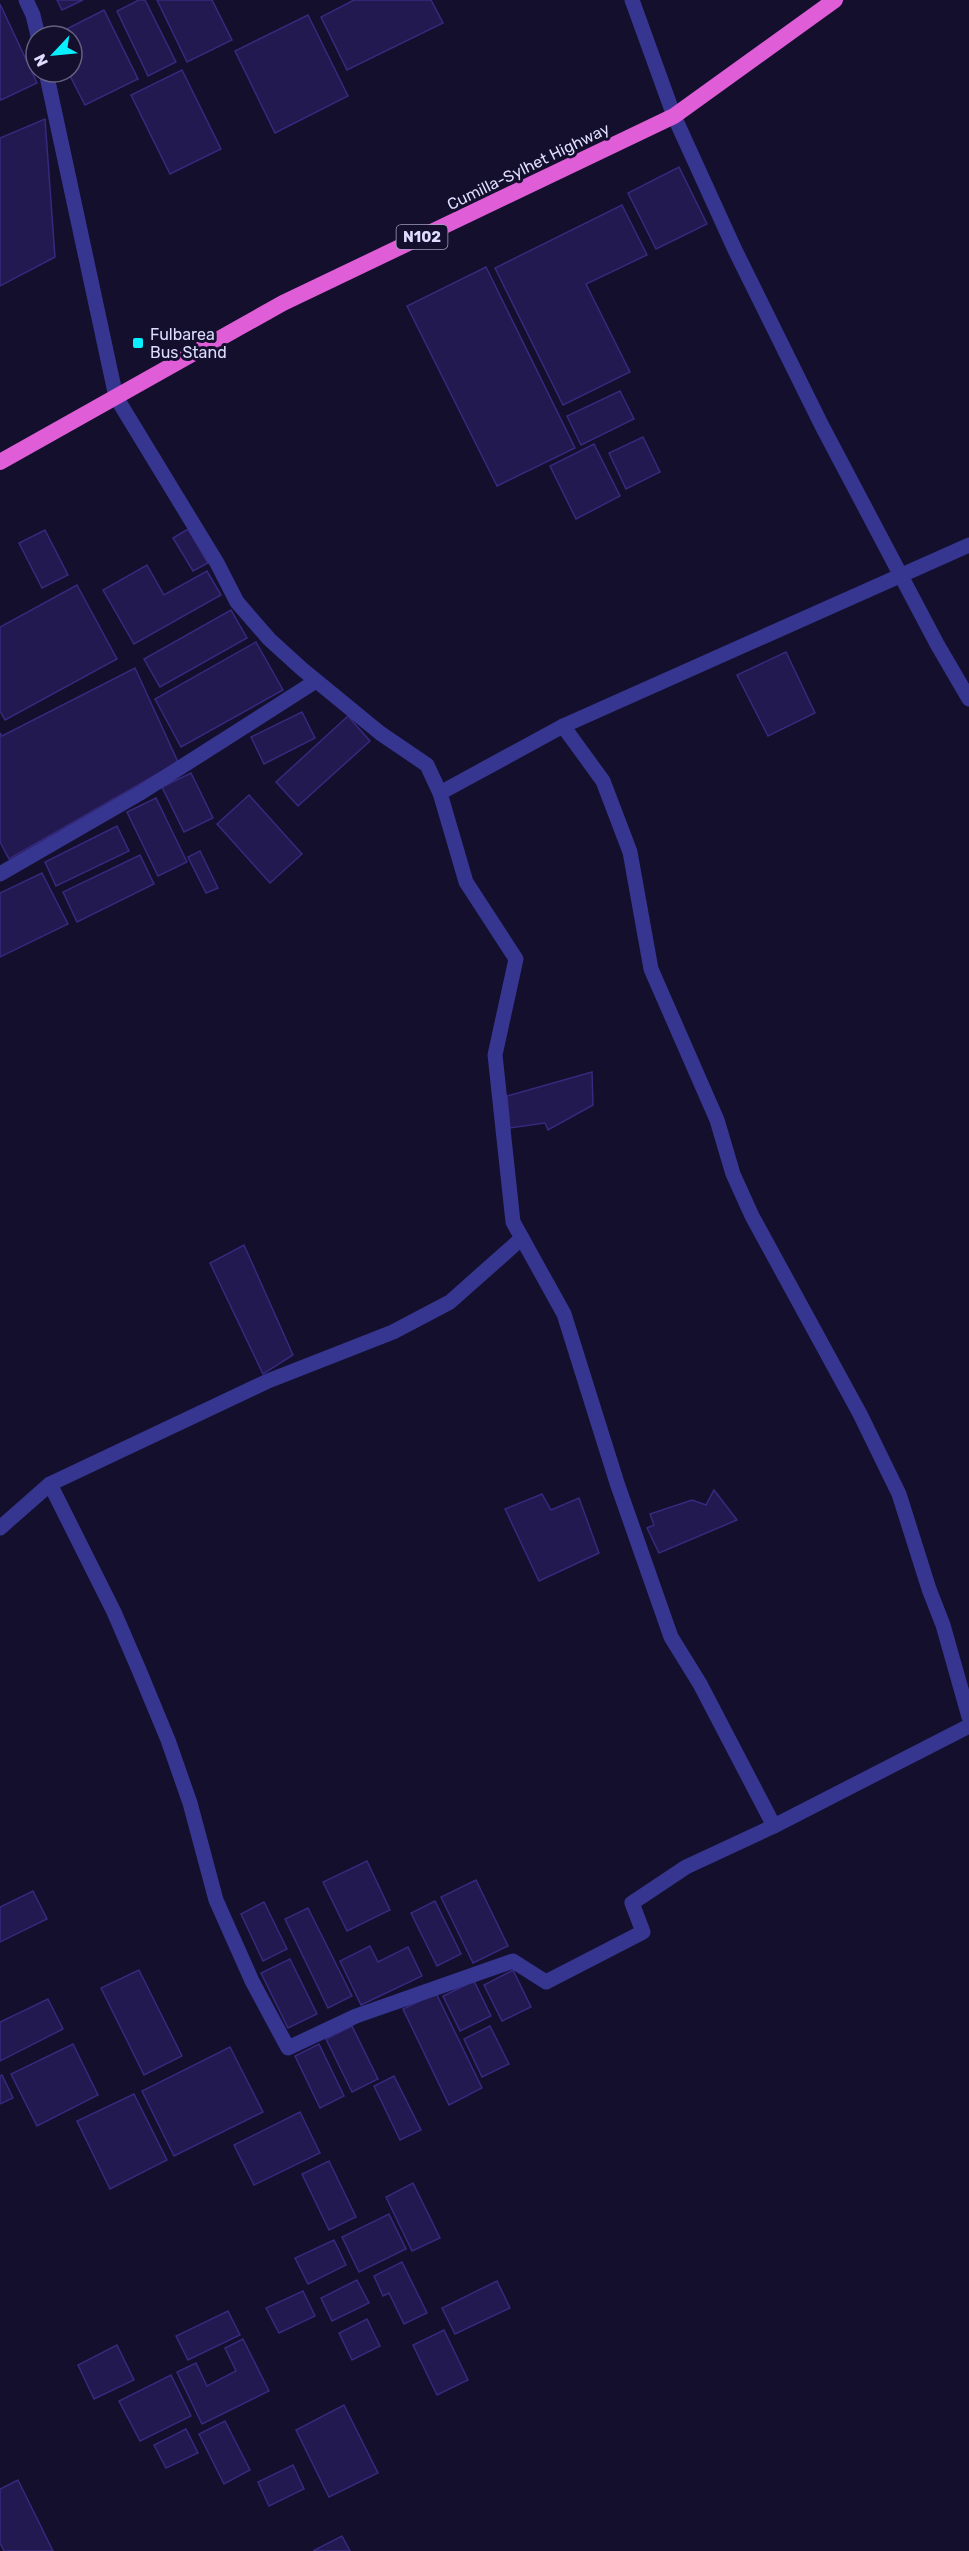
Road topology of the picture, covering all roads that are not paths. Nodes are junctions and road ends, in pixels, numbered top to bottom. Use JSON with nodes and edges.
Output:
{"nodes":[{"id":1,"x":26,"y":0,"type":"edge"},
{"id":2,"x":632,"y":0,"type":"edge"},
{"id":3,"x":835,"y":0,"type":"edge"},
{"id":4,"x":35,"y":24,"type":"edge"},
{"id":5,"x":49,"y":84,"type":"edge"},
{"id":6,"x":674,"y":116,"type":"junction"},
{"id":7,"x":116,"y":397,"type":"junction"},
{"id":8,"x":0,"y":462,"type":"edge"},
{"id":9,"x":969,"y":545,"type":"edge"},
{"id":10,"x":901,"y":575,"type":"junction"},
{"id":11,"x":316,"y":681,"type":"junction"},
{"id":12,"x":969,"y":699,"type":"edge"},
{"id":13,"x":563,"y":726,"type":"junction"},
{"id":14,"x":440,"y":793,"type":"junction"},
{"id":15,"x":0,"y":874,"type":"edge"},
{"id":16,"x":522,"y":1238,"type":"junction"},
{"id":17,"x":50,"y":1484,"type":"junction"},
{"id":18,"x":0,"y":1528,"type":"edge"},
{"id":19,"x":969,"y":1717,"type":"edge"},
{"id":20,"x":969,"y":1726,"type":"edge"},
{"id":21,"x":774,"y":1826,"type":"junction"}],
"edges":[{"from":1,"to":4,"type":"street"},
{"from":2,"to":6,"type":"street"},
{"from":3,"to":6,"type":"highway","name":"Cumilla-Sylhet Highway","number":"N102"},
{"from":5,"to":7,"type":"street"},
{"from":6,"to":7,"type":"highway","name":"Cumilla-Sylhet Highway","number":"N102"},
{"from":6,"to":10,"type":"street"},
{"from":7,"to":8,"type":"highway","name":"Cumilla-Sylhet Highway","number":"N102"},
{"from":7,"to":11,"type":"street"},
{"from":9,"to":10,"type":"street"},
{"from":10,"to":12,"type":"street"},
{"from":10,"to":13,"type":"street"},
{"from":11,"to":14,"type":"street"},
{"from":11,"to":15,"type":"street"},
{"from":13,"to":14,"type":"street"},
{"from":13,"to":19,"type":"street"},
{"from":14,"to":16,"type":"street"},
{"from":16,"to":17,"type":"street"},
{"from":16,"to":21,"type":"street"},
{"from":17,"to":18,"type":"street"},
{"from":17,"to":21,"type":"street"},
{"from":20,"to":21,"type":"street"}]}
